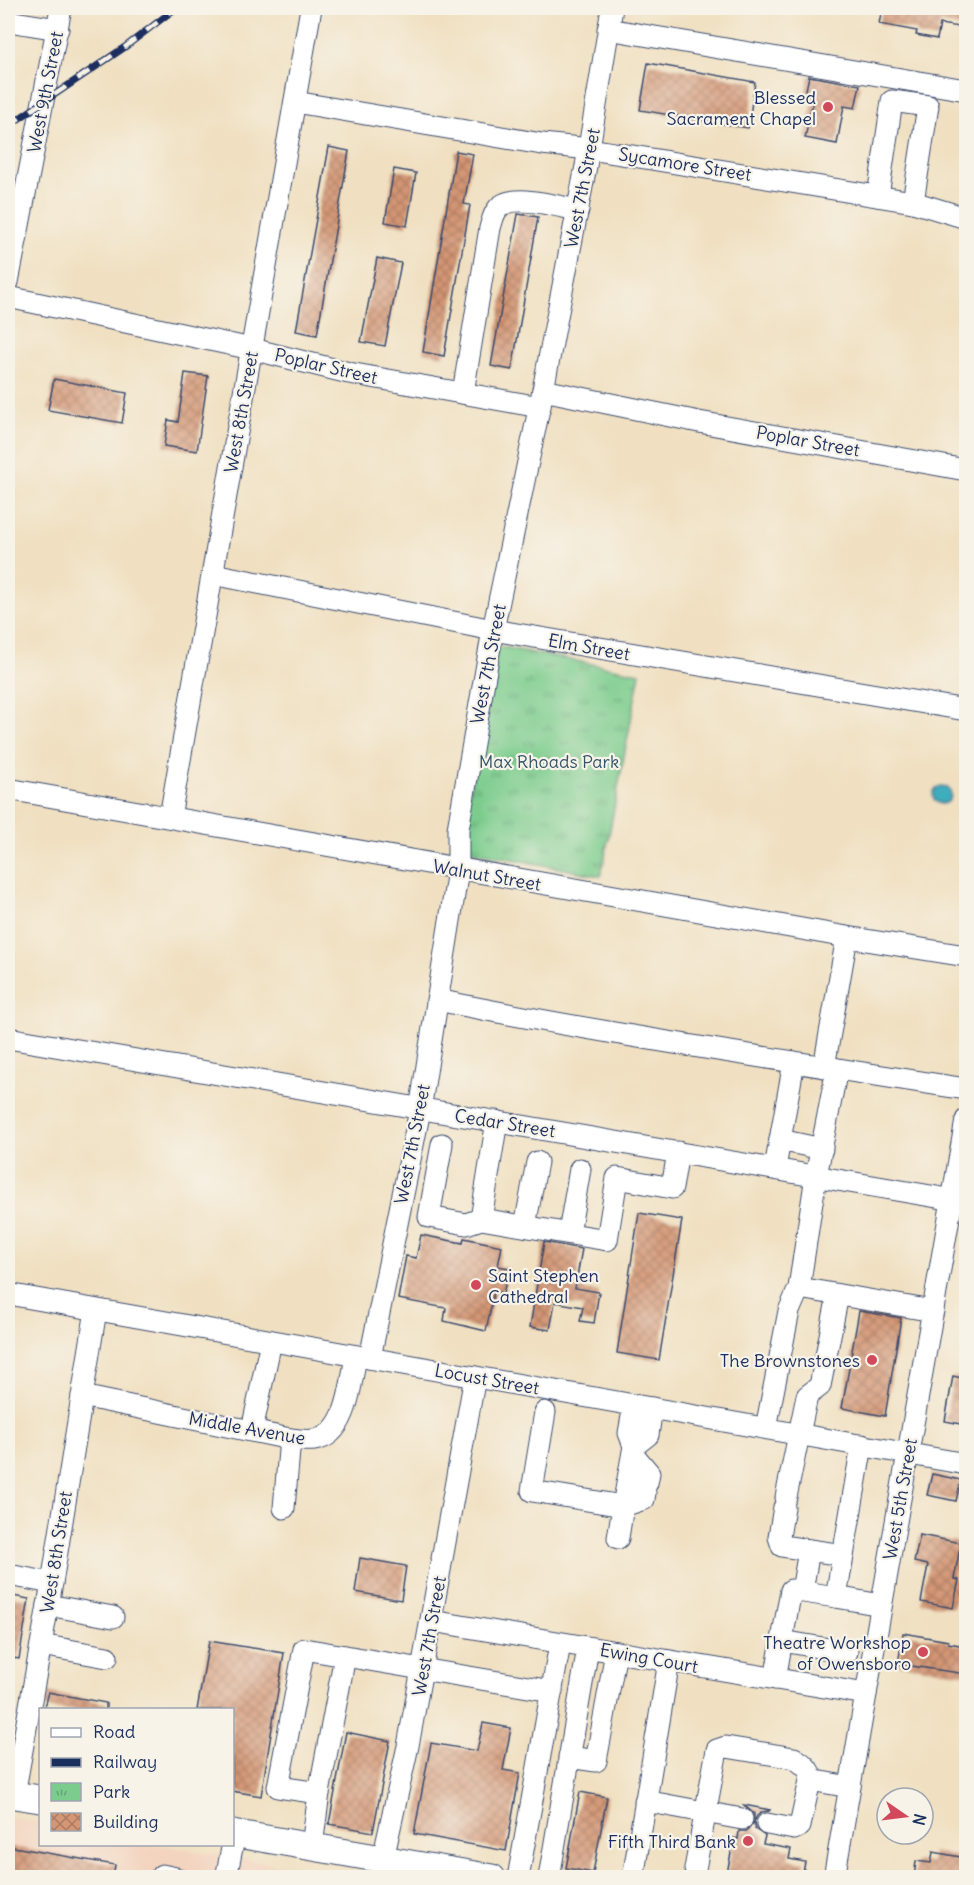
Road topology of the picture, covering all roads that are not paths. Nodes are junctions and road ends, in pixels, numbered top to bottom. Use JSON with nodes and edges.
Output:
{"nodes":[{"id":1,"x":61,"y":8,"type":"edge"},
{"id":2,"x":311,"y":8,"type":"edge"},
{"id":3,"x":612,"y":8,"type":"edge"},
{"id":4,"x":8,"y":21,"type":"edge"},
{"id":5,"x":58,"y":29,"type":"junction"},
{"id":6,"x":608,"y":29,"type":"junction"},
{"id":7,"x":966,"y":90,"type":"edge"},
{"id":8,"x":295,"y":102,"type":"junction"},
{"id":9,"x":590,"y":149,"type":"junction"},
{"id":10,"x":878,"y":196,"type":"junction"},
{"id":11,"x":913,"y":202,"type":"junction"},
{"id":12,"x":578,"y":210,"type":"junction"},
{"id":13,"x":966,"y":218,"type":"edge"},
{"id":14,"x":8,"y":282,"type":"edge"},
{"id":15,"x":8,"y":297,"type":"edge"},
{"id":16,"x":252,"y":349,"type":"junction"},
{"id":17,"x":463,"y":393,"type":"junction"},
{"id":18,"x":541,"y":399,"type":"junction"},
{"id":19,"x":966,"y":470,"type":"edge"},
{"id":20,"x":213,"y":574,"type":"junction"},
{"id":21,"x":493,"y":630,"type":"junction"},
{"id":22,"x":966,"y":710,"type":"edge"},
{"id":23,"x":8,"y":789,"type":"edge"},
{"id":24,"x":170,"y":817,"type":"junction"},
{"id":25,"x":458,"y":870,"type":"junction"},
{"id":26,"x":847,"y":937,"type":"junction"},
{"id":27,"x":966,"y":956,"type":"edge"},
{"id":28,"x":437,"y":1000,"type":"junction"},
{"id":29,"x":8,"y":1038,"type":"edge"},
{"id":30,"x":794,"y":1062,"type":"junction"},
{"id":31,"x":830,"y":1068,"type":"junction"},
{"id":32,"x":966,"y":1089,"type":"edge"},
{"id":33,"x":420,"y":1110,"type":"junction"},
{"id":34,"x":966,"y":1120,"type":"edge"},
{"id":35,"x":497,"y":1121,"type":"junction"},
{"id":36,"x":780,"y":1140,"type":"junction"},
{"id":37,"x":442,"y":1144,"type":"dead end"},
{"id":38,"x":822,"y":1149,"type":"junction"},
{"id":39,"x":678,"y":1152,"type":"junction"},
{"id":40,"x":537,"y":1162,"type":"dead end"},
{"id":41,"x":775,"y":1168,"type":"junction"},
{"id":42,"x":580,"y":1169,"type":"dead end"},
{"id":43,"x":816,"y":1176,"type":"junction"},
{"id":44,"x":959,"y":1201,"type":"edge"},
{"id":45,"x":481,"y":1219,"type":"junction"},
{"id":46,"x":525,"y":1226,"type":"junction"},
{"id":47,"x":569,"y":1233,"type":"junction"},
{"id":48,"x":799,"y":1288,"type":"junction"},
{"id":49,"x":8,"y":1294,"type":"edge"},
{"id":50,"x":838,"y":1295,"type":"junction"},
{"id":51,"x":96,"y":1310,"type":"junction"},
{"id":52,"x":933,"y":1311,"type":"junction"},
{"id":53,"x":271,"y":1341,"type":"junction"},
{"id":54,"x":363,"y":1357,"type":"junction"},
{"id":55,"x":475,"y":1377,"type":"junction"},
{"id":56,"x":82,"y":1396,"type":"junction"},
{"id":57,"x":643,"y":1407,"type":"junction"},
{"id":58,"x":545,"y":1412,"type":"dead end"},
{"id":59,"x":766,"y":1428,"type":"junction"},
{"id":60,"x":252,"y":1430,"type":"junction"},
{"id":61,"x":798,"y":1434,"type":"junction"},
{"id":62,"x":290,"y":1439,"type":"junction"},
{"id":63,"x":862,"y":1445,"type":"junction"},
{"id":64,"x":634,"y":1450,"type":"junction"},
{"id":65,"x":908,"y":1454,"type":"junction"},
{"id":66,"x":966,"y":1464,"type":"edge"},
{"id":67,"x":623,"y":1506,"type":"junction"},
{"id":68,"x":284,"y":1508,"type":"dead end"},
{"id":69,"x":618,"y":1538,"type":"dead end"},
{"id":70,"x":809,"y":1550,"type":"junction"},
{"id":71,"x":843,"y":1556,"type":"junction"},
{"id":72,"x":8,"y":1575,"type":"edge"},
{"id":73,"x":52,"y":1583,"type":"junction"},
{"id":74,"x":802,"y":1591,"type":"junction"},
{"id":75,"x":836,"y":1598,"type":"junction"},
{"id":76,"x":48,"y":1605,"type":"junction"},
{"id":77,"x":881,"y":1605,"type":"junction"},
{"id":78,"x":113,"y":1617,"type":"dead end"},
{"id":79,"x":432,"y":1621,"type":"junction"},
{"id":80,"x":782,"y":1641,"type":"junction"},
{"id":81,"x":560,"y":1644,"type":"junction"},
{"id":82,"x":41,"y":1645,"type":"junction"},
{"id":83,"x":588,"y":1648,"type":"junction"},
{"id":84,"x":616,"y":1652,"type":"junction"},
{"id":85,"x":847,"y":1652,"type":"dead end"},
{"id":86,"x":345,"y":1656,"type":"junction"},
{"id":87,"x":107,"y":1657,"type":"dead end"},
{"id":88,"x":669,"y":1661,"type":"junction"},
{"id":89,"x":423,"y":1669,"type":"junction"},
{"id":90,"x":776,"y":1679,"type":"junction"},
{"id":91,"x":552,"y":1691,"type":"junction"},
{"id":92,"x":866,"y":1694,"type":"junction"},
{"id":93,"x":569,"y":1757,"type":"junction"},
{"id":94,"x":810,"y":1780,"type":"junction"},
{"id":95,"x":850,"y":1787,"type":"junction"},
{"id":96,"x":319,"y":1793,"type":"junction"},
{"id":97,"x":11,"y":1794,"type":"edge"},
{"id":98,"x":39,"y":1799,"type":"edge"},
{"id":99,"x":645,"y":1801,"type":"junction"},
{"id":100,"x":705,"y":1812,"type":"junction"},
{"id":101,"x":742,"y":1819,"type":"dead end"},
{"id":102,"x":767,"y":1824,"type":"dead end"},
{"id":103,"x":234,"y":1833,"type":"edge"},
{"id":104,"x":232,"y":1846,"type":"edge"},
{"id":105,"x":312,"y":1846,"type":"junction"},
{"id":106,"x":383,"y":1859,"type":"junction"},
{"id":107,"x":695,"y":1869,"type":"dead end"},
{"id":108,"x":226,"y":1878,"type":"edge"},
{"id":109,"x":492,"y":1878,"type":"edge"},
{"id":110,"x":518,"y":1878,"type":"edge"},
{"id":111,"x":549,"y":1878,"type":"edge"},
{"id":112,"x":633,"y":1878,"type":"edge"},
{"id":113,"x":834,"y":1878,"type":"edge"}],
"edges":[{"from":1,"to":5,"type":"street","name":"West 9th Street"},
{"from":2,"to":8,"type":"street","name":"West 8th Street"},
{"from":3,"to":6,"type":"street","name":"West 7th Street"},
{"from":4,"to":5,"type":"street"},
{"from":5,"to":14,"type":"street","name":"West 9th Street"},
{"from":6,"to":7,"type":"street"},
{"from":6,"to":9,"type":"street","name":"West 7th Street"},
{"from":8,"to":9,"type":"street","name":"Sycamore Street"},
{"from":8,"to":16,"type":"street","name":"West 8th Street"},
{"from":9,"to":10,"type":"street","name":"Sycamore Street"},
{"from":9,"to":12,"type":"street","name":"West 7th Street"},
{"from":10,"to":11,"type":"street","name":"Sycamore Street"},
{"from":10,"to":11,"type":"street"},
{"from":11,"to":13,"type":"street","name":"Sycamore Street"},
{"from":12,"to":17,"type":"street"},
{"from":12,"to":18,"type":"street","name":"West 7th Street"},
{"from":15,"to":16,"type":"street","name":"Poplar Street"},
{"from":16,"to":17,"type":"street","name":"Poplar Street"},
{"from":16,"to":20,"type":"street","name":"West 8th Street"},
{"from":17,"to":18,"type":"street","name":"Poplar Street"},
{"from":18,"to":19,"type":"street","name":"Poplar Street"},
{"from":18,"to":21,"type":"street","name":"West 7th Street"},
{"from":20,"to":21,"type":"street","name":"Elm Street"},
{"from":20,"to":24,"type":"street","name":"West 8th Street"},
{"from":21,"to":22,"type":"street","name":"Elm Street"},
{"from":21,"to":25,"type":"street","name":"West 7th Street"},
{"from":23,"to":24,"type":"street","name":"Walnut Street"},
{"from":24,"to":25,"type":"street","name":"Walnut Street"},
{"from":25,"to":26,"type":"street","name":"Walnut Street"},
{"from":25,"to":28,"type":"street","name":"West 7th Street"},
{"from":26,"to":27,"type":"street","name":"Walnut Street"},
{"from":26,"to":31,"type":"street"},
{"from":28,"to":30,"type":"street"},
{"from":28,"to":33,"type":"street","name":"West 7th Street"},
{"from":29,"to":33,"type":"street","name":"Cedar Street"},
{"from":30,"to":31,"type":"street"},
{"from":30,"to":36,"type":"street"},
{"from":31,"to":32,"type":"street"},
{"from":31,"to":38,"type":"street"},
{"from":33,"to":35,"type":"street","name":"Cedar Street"},
{"from":33,"to":54,"type":"street","name":"West 7th Street"},
{"from":34,"to":44,"type":"street","name":"West 5th Street"},
{"from":35,"to":39,"type":"street","name":"Cedar Street"},
{"from":35,"to":45,"type":"street"},
{"from":36,"to":38,"type":"street"},
{"from":36,"to":41,"type":"street"},
{"from":37,"to":45,"type":"street"},
{"from":38,"to":43,"type":"street"},
{"from":39,"to":41,"type":"street","name":"Cedar Street"},
{"from":39,"to":47,"type":"street"},
{"from":40,"to":46,"type":"street"},
{"from":41,"to":43,"type":"street","name":"Cedar Street"},
{"from":42,"to":47,"type":"street"},
{"from":43,"to":44,"type":"street","name":"Cedar Street"},
{"from":43,"to":48,"type":"street"},
{"from":44,"to":52,"type":"street","name":"West 5th Street"},
{"from":45,"to":46,"type":"street"},
{"from":46,"to":47,"type":"street"},
{"from":48,"to":50,"type":"street"},
{"from":48,"to":59,"type":"street"},
{"from":49,"to":51,"type":"street","name":"Locust Street"},
{"from":50,"to":52,"type":"street"},
{"from":50,"to":61,"type":"street"},
{"from":51,"to":53,"type":"street","name":"Locust Street"},
{"from":51,"to":56,"type":"street","name":"West 8th Street"},
{"from":52,"to":65,"type":"street","name":"West 5th Street"},
{"from":53,"to":54,"type":"street","name":"Locust Street"},
{"from":53,"to":60,"type":"street"},
{"from":54,"to":55,"type":"street","name":"Locust Street"},
{"from":54,"to":62,"type":"street","name":"Middle Avenue"},
{"from":55,"to":57,"type":"street","name":"Locust Street"},
{"from":55,"to":79,"type":"street","name":"West 7th Street"},
{"from":56,"to":60,"type":"street","name":"Middle Avenue"},
{"from":56,"to":73,"type":"street","name":"West 8th Street"},
{"from":57,"to":59,"type":"street","name":"Locust Street"},
{"from":57,"to":64,"type":"street"},
{"from":58,"to":67,"type":"street"},
{"from":59,"to":61,"type":"street","name":"Locust Street"},
{"from":60,"to":62,"type":"street","name":"Middle Avenue"},
{"from":61,"to":63,"type":"street","name":"Locust Street"},
{"from":61,"to":70,"type":"street"},
{"from":62,"to":68,"type":"street"},
{"from":63,"to":65,"type":"street","name":"Locust Street"},
{"from":63,"to":71,"type":"street"},
{"from":64,"to":67,"type":"street"},
{"from":64,"to":67,"type":"street"},
{"from":65,"to":66,"type":"street","name":"Locust Street"},
{"from":65,"to":77,"type":"street","name":"West 5th Street"},
{"from":67,"to":69,"type":"street"},
{"from":70,"to":71,"type":"street"},
{"from":70,"to":74,"type":"street"},
{"from":71,"to":75,"type":"street"},
{"from":72,"to":73,"type":"street"},
{"from":73,"to":76,"type":"street","name":"West 8th Street"},
{"from":74,"to":75,"type":"street"},
{"from":74,"to":80,"type":"street"},
{"from":75,"to":77,"type":"street"},
{"from":76,"to":78,"type":"street"},
{"from":76,"to":82,"type":"street","name":"West 8th Street"},
{"from":77,"to":92,"type":"street","name":"West 5th Street"},
{"from":79,"to":81,"type":"street","name":"Ewing Court"},
{"from":79,"to":89,"type":"street","name":"West 7th Street"},
{"from":80,"to":85,"type":"street"},
{"from":80,"to":90,"type":"street"},
{"from":81,"to":83,"type":"street","name":"Ewing Court"},
{"from":81,"to":91,"type":"street"},
{"from":82,"to":87,"type":"street"},
{"from":82,"to":97,"type":"street","name":"West 8th Street"},
{"from":83,"to":84,"type":"street","name":"Ewing Court"},
{"from":83,"to":93,"type":"street"},
{"from":84,"to":88,"type":"street","name":"Ewing Court"},
{"from":84,"to":93,"type":"street"},
{"from":86,"to":89,"type":"street"},
{"from":86,"to":96,"type":"street"},
{"from":86,"to":96,"type":"street"},
{"from":88,"to":90,"type":"street","name":"Ewing Court"},
{"from":88,"to":99,"type":"street"},
{"from":89,"to":91,"type":"street"},
{"from":89,"to":106,"type":"street","name":"West 7th Street"},
{"from":90,"to":92,"type":"street","name":"Ewing Court"},
{"from":91,"to":110,"type":"street"},
{"from":92,"to":95,"type":"street","name":"West 5th Street"},
{"from":93,"to":111,"type":"street"},
{"from":94,"to":95,"type":"street"},
{"from":94,"to":100,"type":"street"},
{"from":94,"to":102,"type":"street"},
{"from":95,"to":113,"type":"street","name":"West 5th Street"},
{"from":96,"to":105,"type":"street"},
{"from":97,"to":98,"type":"main road"},
{"from":99,"to":100,"type":"street"},
{"from":99,"to":112,"type":"street"},
{"from":100,"to":101,"type":"street"},
{"from":100,"to":107,"type":"street"},
{"from":103,"to":105,"type":"main road"},
{"from":104,"to":108,"type":"street"},
{"from":105,"to":106,"type":"main road"},
{"from":106,"to":109,"type":"main road"}]}
